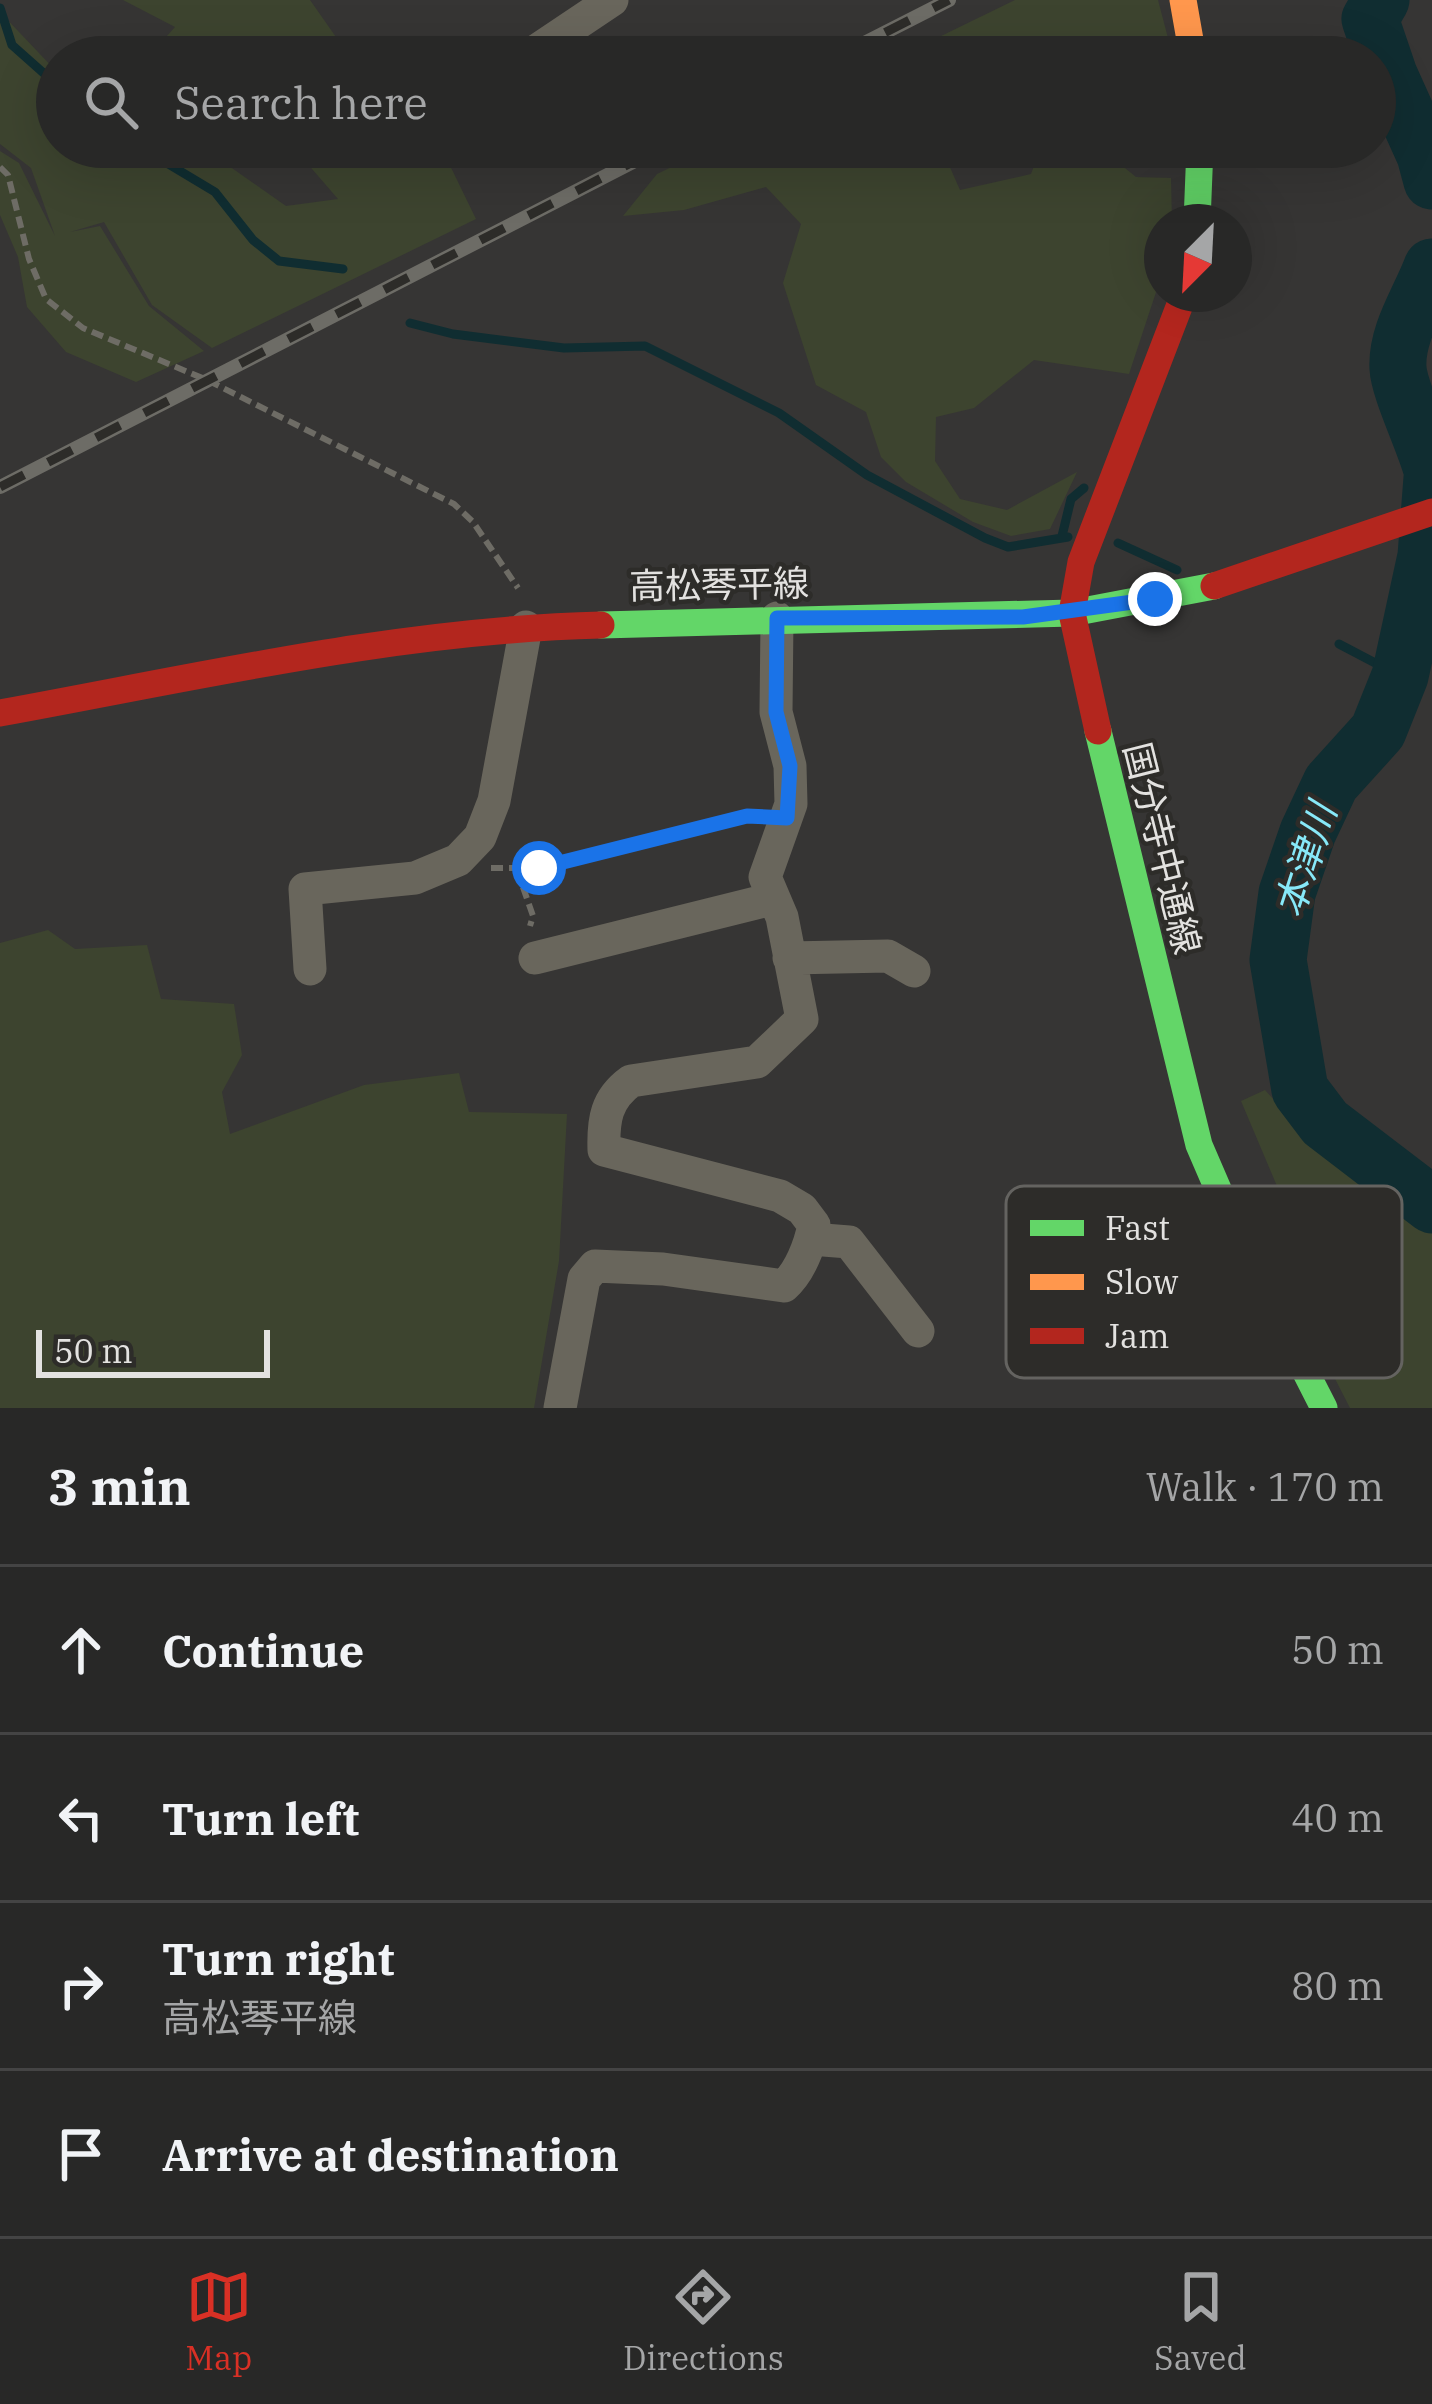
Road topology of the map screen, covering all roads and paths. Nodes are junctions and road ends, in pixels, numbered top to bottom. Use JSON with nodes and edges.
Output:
{"nodes":[{"id":1,"x":612,"y":0,"type":"edge"},
{"id":2,"x":1183,"y":0,"type":"edge"},
{"id":3,"x":558,"y":36,"type":"edge"},
{"id":4,"x":1189,"y":36,"type":"edge"},
{"id":5,"x":0,"y":167,"type":"edge"},
{"id":6,"x":1199,"y":168,"type":"edge"},
{"id":7,"x":1198,"y":204,"type":"edge"},
{"id":8,"x":1177,"y":312,"type":"edge"},
{"id":9,"x":1432,"y":512,"type":"edge"},
{"id":10,"x":1072,"y":613,"type":"junction"},
{"id":11,"x":777,"y":618,"type":"junction"},
{"id":12,"x":526,"y":627,"type":"junction"},
{"id":13,"x":0,"y":713,"type":"edge"},
{"id":14,"x":787,"y":818,"type":"junction"},
{"id":15,"x":438,"y":868,"type":"junction"},
{"id":16,"x":517,"y":868,"type":"junction"},
{"id":17,"x":772,"y":899,"type":"junction"},
{"id":18,"x":536,"y":958,"type":"joint"},
{"id":19,"x":789,"y":958,"type":"junction"},
{"id":20,"x":310,"y":970,"type":"dead end"},
{"id":21,"x":914,"y":971,"type":"dead end"},
{"id":22,"x":1217,"y":1186,"type":"edge"},
{"id":23,"x":811,"y":1240,"type":"junction"},
{"id":24,"x":917,"y":1331,"type":"dead end"},
{"id":25,"x":1309,"y":1378,"type":"edge"},
{"id":26,"x":560,"y":1408,"type":"edge"},
{"id":27,"x":1324,"y":1408,"type":"edge"}],
"edges":[{"from":1,"to":3,"type":"street"},
{"from":2,"to":4,"type":"main road"},
{"from":5,"to":12,"type":"path"},
{"from":6,"to":7,"type":"main road"},
{"from":8,"to":10,"type":"main road","name":"国分寺中通線"},
{"from":9,"to":10,"type":"main road","name":"高松琴平線"},
{"from":10,"to":11,"type":"main road","name":"高松琴平線"},
{"from":10,"to":22,"type":"main road","name":"国分寺中通線"},
{"from":11,"to":12,"type":"main road","name":"高松琴平線"},
{"from":11,"to":14,"type":"street"},
{"from":12,"to":13,"type":"main road","name":"高松琴平線"},
{"from":12,"to":15,"type":"street"},
{"from":14,"to":16,"type":"path"},
{"from":14,"to":17,"type":"street"},
{"from":15,"to":16,"type":"path"},
{"from":15,"to":20,"type":"street"},
{"from":16,"to":18,"type":"path"},
{"from":17,"to":18,"type":"street"},
{"from":17,"to":19,"type":"street"},
{"from":19,"to":21,"type":"street"},
{"from":19,"to":23,"type":"street"},
{"from":23,"to":24,"type":"street"},
{"from":23,"to":26,"type":"street"},
{"from":25,"to":27,"type":"main road","name":"国分寺中通線"}]}
